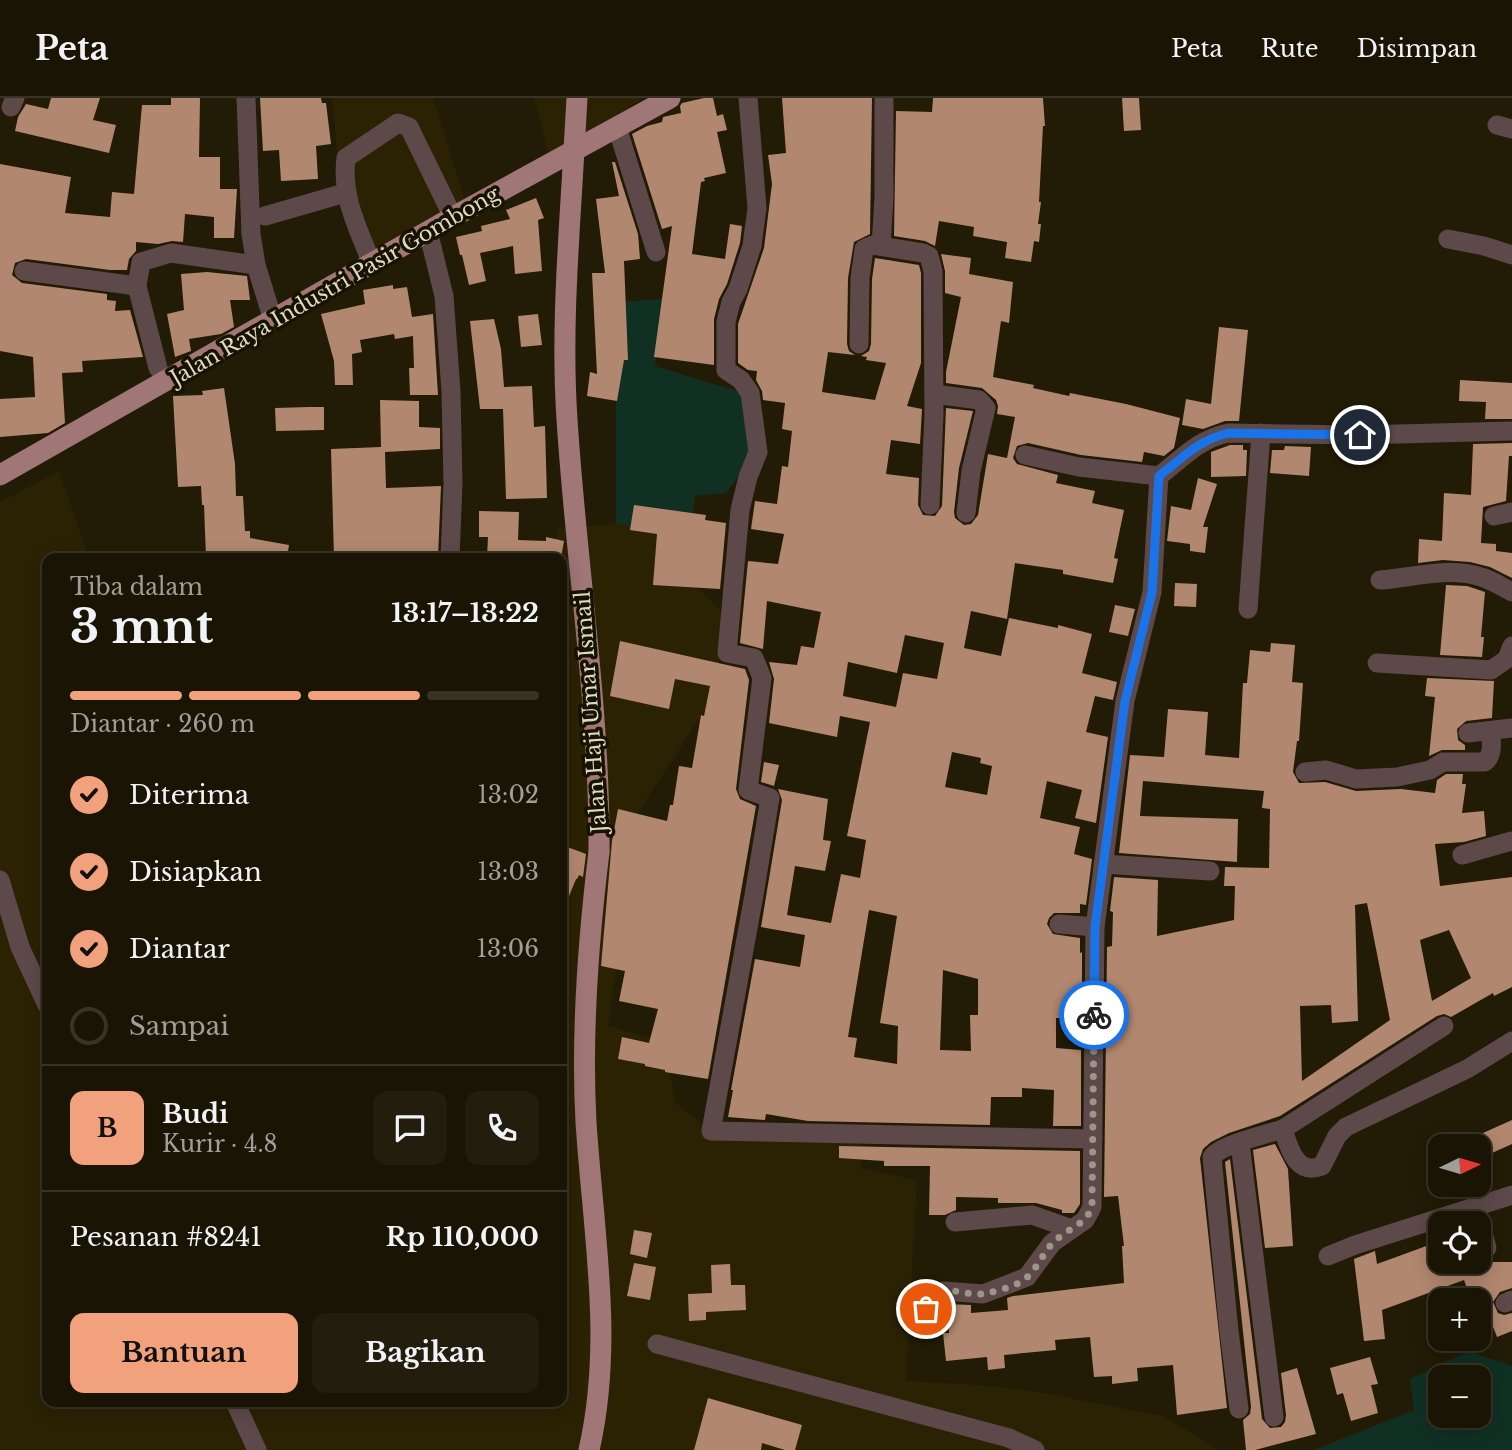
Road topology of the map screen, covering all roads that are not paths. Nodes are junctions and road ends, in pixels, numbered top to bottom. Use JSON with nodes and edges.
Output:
{"nodes":[{"id":1,"x":246,"y":98,"type":"edge"},
{"id":2,"x":577,"y":98,"type":"edge"},
{"id":3,"x":670,"y":98,"type":"edge"},
{"id":4,"x":748,"y":98,"type":"edge"},
{"id":5,"x":884,"y":98,"type":"edge"},
{"id":6,"x":617,"y":127,"type":"junction"},
{"id":7,"x":345,"y":193,"type":"junction"},
{"id":8,"x":265,"y":216,"type":"dead end"},
{"id":9,"x":453,"y":217,"type":"junction"},
{"id":10,"x":428,"y":231,"type":"junction"},
{"id":11,"x":1448,"y":239,"type":"dead end"},
{"id":12,"x":881,"y":246,"type":"junction"},
{"id":13,"x":656,"y":252,"type":"dead end"},
{"id":14,"x":1512,"y":255,"type":"edge"},
{"id":15,"x":372,"y":264,"type":"junction"},
{"id":16,"x":256,"y":265,"type":"junction"},
{"id":17,"x":24,"y":271,"type":"dead end"},
{"id":18,"x":137,"y":286,"type":"junction"},
{"id":19,"x":273,"y":320,"type":"junction"},
{"id":20,"x":859,"y":344,"type":"dead end"},
{"id":21,"x":158,"y":368,"type":"dead end"},
{"id":22,"x":934,"y":394,"type":"junction"},
{"id":23,"x":1512,"y":431,"type":"edge"},
{"id":24,"x":1262,"y":433,"type":"junction"},
{"id":25,"x":1025,"y":455,"type":"dead end"},
{"id":26,"x":0,"y":475,"type":"edge"},
{"id":27,"x":1159,"y":476,"type":"junction"},
{"id":28,"x":930,"y":505,"type":"dead end"},
{"id":29,"x":966,"y":513,"type":"dead end"},
{"id":30,"x":450,"y":553,"type":"edge"},
{"id":31,"x":1380,"y":580,"type":"dead end"},
{"id":32,"x":1512,"y":592,"type":"edge"},
{"id":33,"x":1248,"y":608,"type":"dead end"},
{"id":34,"x":1512,"y":646,"type":"edge"},
{"id":35,"x":1377,"y":663,"type":"dead end"},
{"id":36,"x":1512,"y":728,"type":"edge"},
{"id":37,"x":1491,"y":731,"type":"junction"},
{"id":38,"x":1468,"y":733,"type":"dead end"},
{"id":39,"x":1305,"y":772,"type":"dead end"},
{"id":40,"x":1512,"y":841,"type":"edge"},
{"id":41,"x":1462,"y":855,"type":"dead end"},
{"id":42,"x":1103,"y":864,"type":"junction"},
{"id":43,"x":1210,"y":871,"type":"dead end"},
{"id":44,"x":0,"y":880,"type":"edge"},
{"id":45,"x":1059,"y":924,"type":"dead end"},
{"id":46,"x":1095,"y":927,"type":"junction"},
{"id":47,"x":42,"y":994,"type":"edge"},
{"id":48,"x":1444,"y":1026,"type":"dead end"},
{"id":49,"x":1512,"y":1041,"type":"edge"},
{"id":50,"x":1283,"y":1129,"type":"junction"},
{"id":51,"x":1093,"y":1139,"type":"junction"},
{"id":52,"x":1240,"y":1143,"type":"junction"},
{"id":53,"x":1512,"y":1195,"type":"edge"},
{"id":54,"x":1476,"y":1205,"type":"junction"},
{"id":55,"x":1478,"y":1211,"type":"edge"},
{"id":56,"x":956,"y":1222,"type":"dead end"},
{"id":57,"x":1072,"y":1229,"type":"junction"},
{"id":58,"x":1328,"y":1256,"type":"dead end"},
{"id":59,"x":926,"y":1309,"type":"dead end"},
{"id":60,"x":657,"y":1344,"type":"dead end"},
{"id":61,"x":237,"y":1407,"type":"edge"},
{"id":62,"x":1239,"y":1409,"type":"dead end"},
{"id":63,"x":1274,"y":1417,"type":"dead end"},
{"id":64,"x":257,"y":1450,"type":"edge"},
{"id":65,"x":589,"y":1450,"type":"edge"},
{"id":66,"x":1035,"y":1450,"type":"edge"}],
"edges":[{"from":1,"to":16,"type":"street"},
{"from":2,"to":65,"type":"main road","name":"Jalan Haji Umar Ismail","bridge":true},
{"from":3,"to":6,"type":"main road","name":"Jalan Raya Industri Pasir Gombong"},
{"from":4,"to":51,"type":"street"},
{"from":5,"to":12,"type":"street"},
{"from":6,"to":9,"type":"main road","name":"Jalan Raya Industri Pasir Gombong"},
{"from":6,"to":13,"type":"street"},
{"from":7,"to":8,"type":"street"},
{"from":7,"to":9,"type":"street"},
{"from":7,"to":15,"type":"street"},
{"from":9,"to":10,"type":"main road","name":"Jalan Raya Industri Pasir Gombong"},
{"from":10,"to":15,"type":"main road","name":"Jalan Raya Industri Pasir Gombong"},
{"from":10,"to":30,"type":"street"},
{"from":11,"to":14,"type":"street"},
{"from":12,"to":20,"type":"street"},
{"from":12,"to":22,"type":"street"},
{"from":15,"to":19,"type":"main road","name":"Jalan Raya Industri Pasir Gombong"},
{"from":16,"to":18,"type":"street"},
{"from":16,"to":19,"type":"street"},
{"from":17,"to":18,"type":"street"},
{"from":18,"to":21,"type":"street"},
{"from":19,"to":26,"type":"main road","name":"Jalan Raya Industri Pasir Gombong"},
{"from":22,"to":28,"type":"street"},
{"from":22,"to":29,"type":"street"},
{"from":23,"to":24,"type":"street"},
{"from":24,"to":27,"type":"street"},
{"from":24,"to":33,"type":"street"},
{"from":25,"to":27,"type":"street"},
{"from":27,"to":42,"type":"street"},
{"from":31,"to":32,"type":"street"},
{"from":34,"to":35,"type":"street"},
{"from":36,"to":37,"type":"street"},
{"from":37,"to":38,"type":"street"},
{"from":37,"to":39,"type":"street"},
{"from":40,"to":41,"type":"street"},
{"from":42,"to":43,"type":"street"},
{"from":42,"to":46,"type":"street"},
{"from":44,"to":47,"type":"street"},
{"from":45,"to":46,"type":"street"},
{"from":46,"to":51,"type":"street"},
{"from":48,"to":50,"type":"street"},
{"from":49,"to":50,"type":"street"},
{"from":50,"to":52,"type":"street"},
{"from":51,"to":57,"type":"street"},
{"from":52,"to":62,"type":"street"},
{"from":52,"to":63,"type":"street"},
{"from":53,"to":54,"type":"street"},
{"from":54,"to":55,"type":"street"},
{"from":54,"to":58,"type":"street"},
{"from":56,"to":57,"type":"street"},
{"from":57,"to":59,"type":"street"},
{"from":60,"to":66,"type":"street"},
{"from":61,"to":64,"type":"street"}]}
